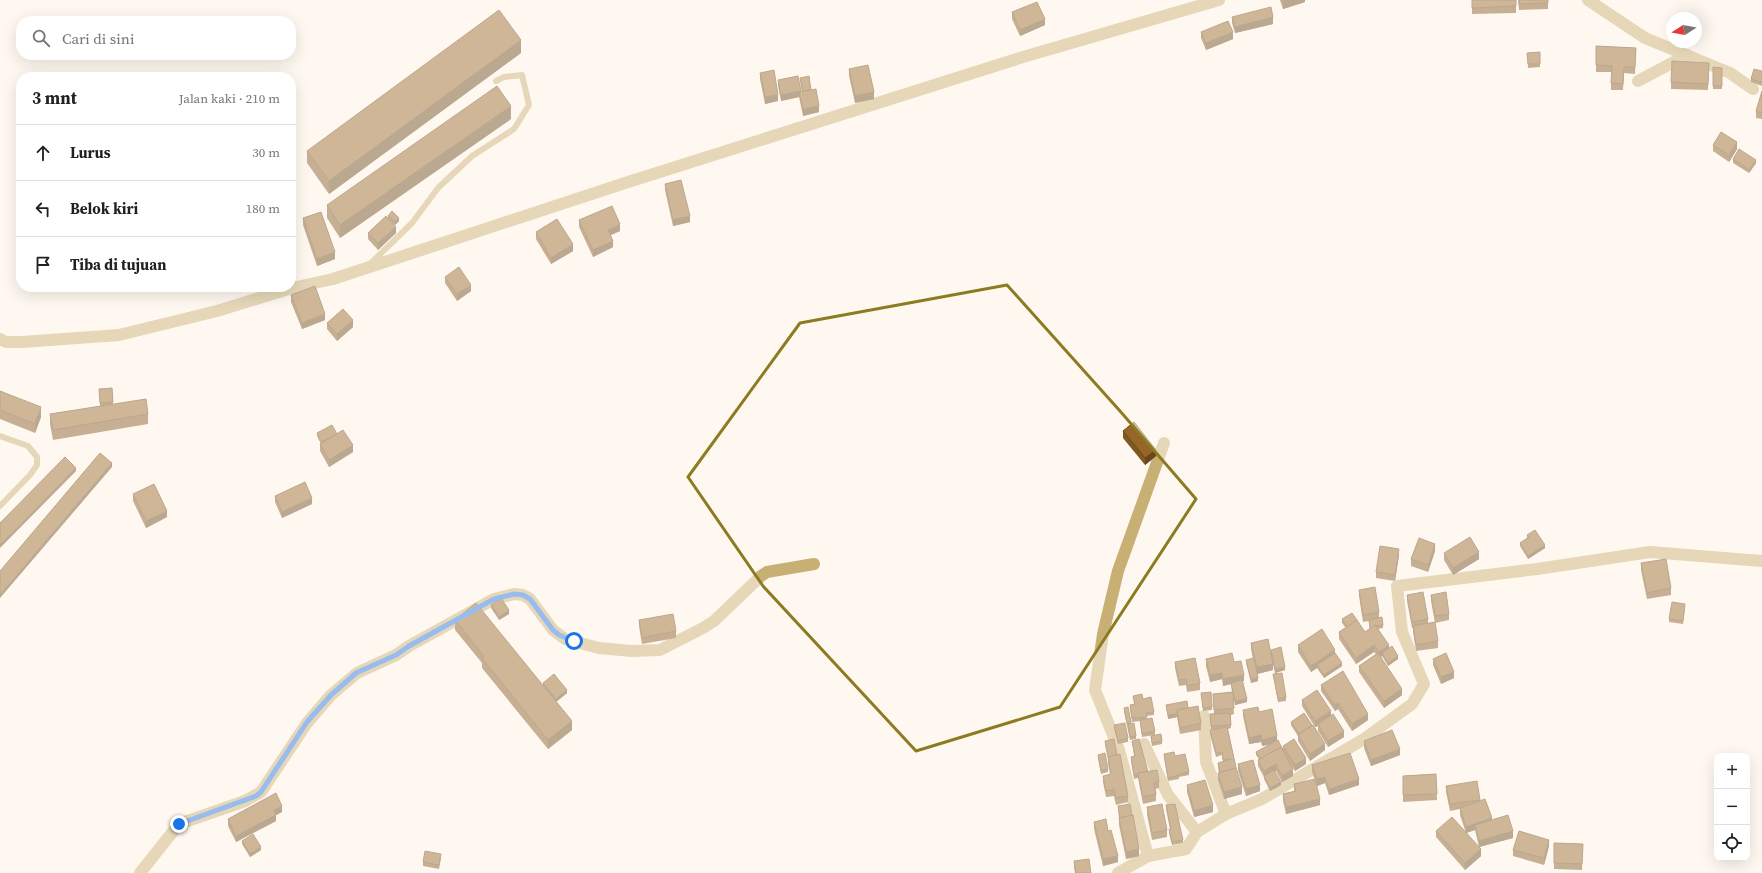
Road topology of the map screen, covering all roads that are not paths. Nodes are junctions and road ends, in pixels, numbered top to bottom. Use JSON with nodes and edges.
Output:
{"nodes":[{"id":1,"x":1219,"y":0,"type":"edge"},
{"id":2,"x":1588,"y":0,"type":"edge"},
{"id":3,"x":1687,"y":55,"type":"junction"},
{"id":4,"x":496,"y":80,"type":"dead end"},
{"id":5,"x":1638,"y":81,"type":"dead end"},
{"id":6,"x":1753,"y":89,"type":"dead end"},
{"id":7,"x":364,"y":270,"type":"junction"},
{"id":8,"x":296,"y":287,"type":"edge"},
{"id":9,"x":279,"y":292,"type":"edge"},
{"id":10,"x":0,"y":339,"type":"edge"},
{"id":11,"x":0,"y":436,"type":"edge"},
{"id":12,"x":1164,"y":443,"type":"dead end"},
{"id":13,"x":0,"y":506,"type":"edge"},
{"id":14,"x":1762,"y":561,"type":"edge"},
{"id":15,"x":814,"y":564,"type":"dead end"},
{"id":16,"x":1204,"y":716,"type":"dead end"},
{"id":17,"x":1144,"y":744,"type":"dead end"},
{"id":18,"x":1226,"y":814,"type":"junction"},
{"id":19,"x":1197,"y":832,"type":"junction"},
{"id":20,"x":1148,"y":856,"type":"junction"},
{"id":21,"x":140,"y":873,"type":"edge"},
{"id":22,"x":1118,"y":873,"type":"edge"}],
"edges":[{"from":1,"to":7,"type":"street"},
{"from":2,"to":3,"type":"street"},
{"from":3,"to":5,"type":"street"},
{"from":3,"to":6,"type":"street"},
{"from":4,"to":7,"type":"lane"},
{"from":7,"to":8,"type":"street"},
{"from":9,"to":10,"type":"street"},
{"from":11,"to":13,"type":"lane"},
{"from":12,"to":20,"type":"street"},
{"from":14,"to":18,"type":"street"},
{"from":15,"to":21,"type":"street"},
{"from":16,"to":18,"type":"street"},
{"from":17,"to":19,"type":"street"},
{"from":18,"to":19,"type":"street"},
{"from":19,"to":20,"type":"street"},
{"from":20,"to":22,"type":"street"}]}
